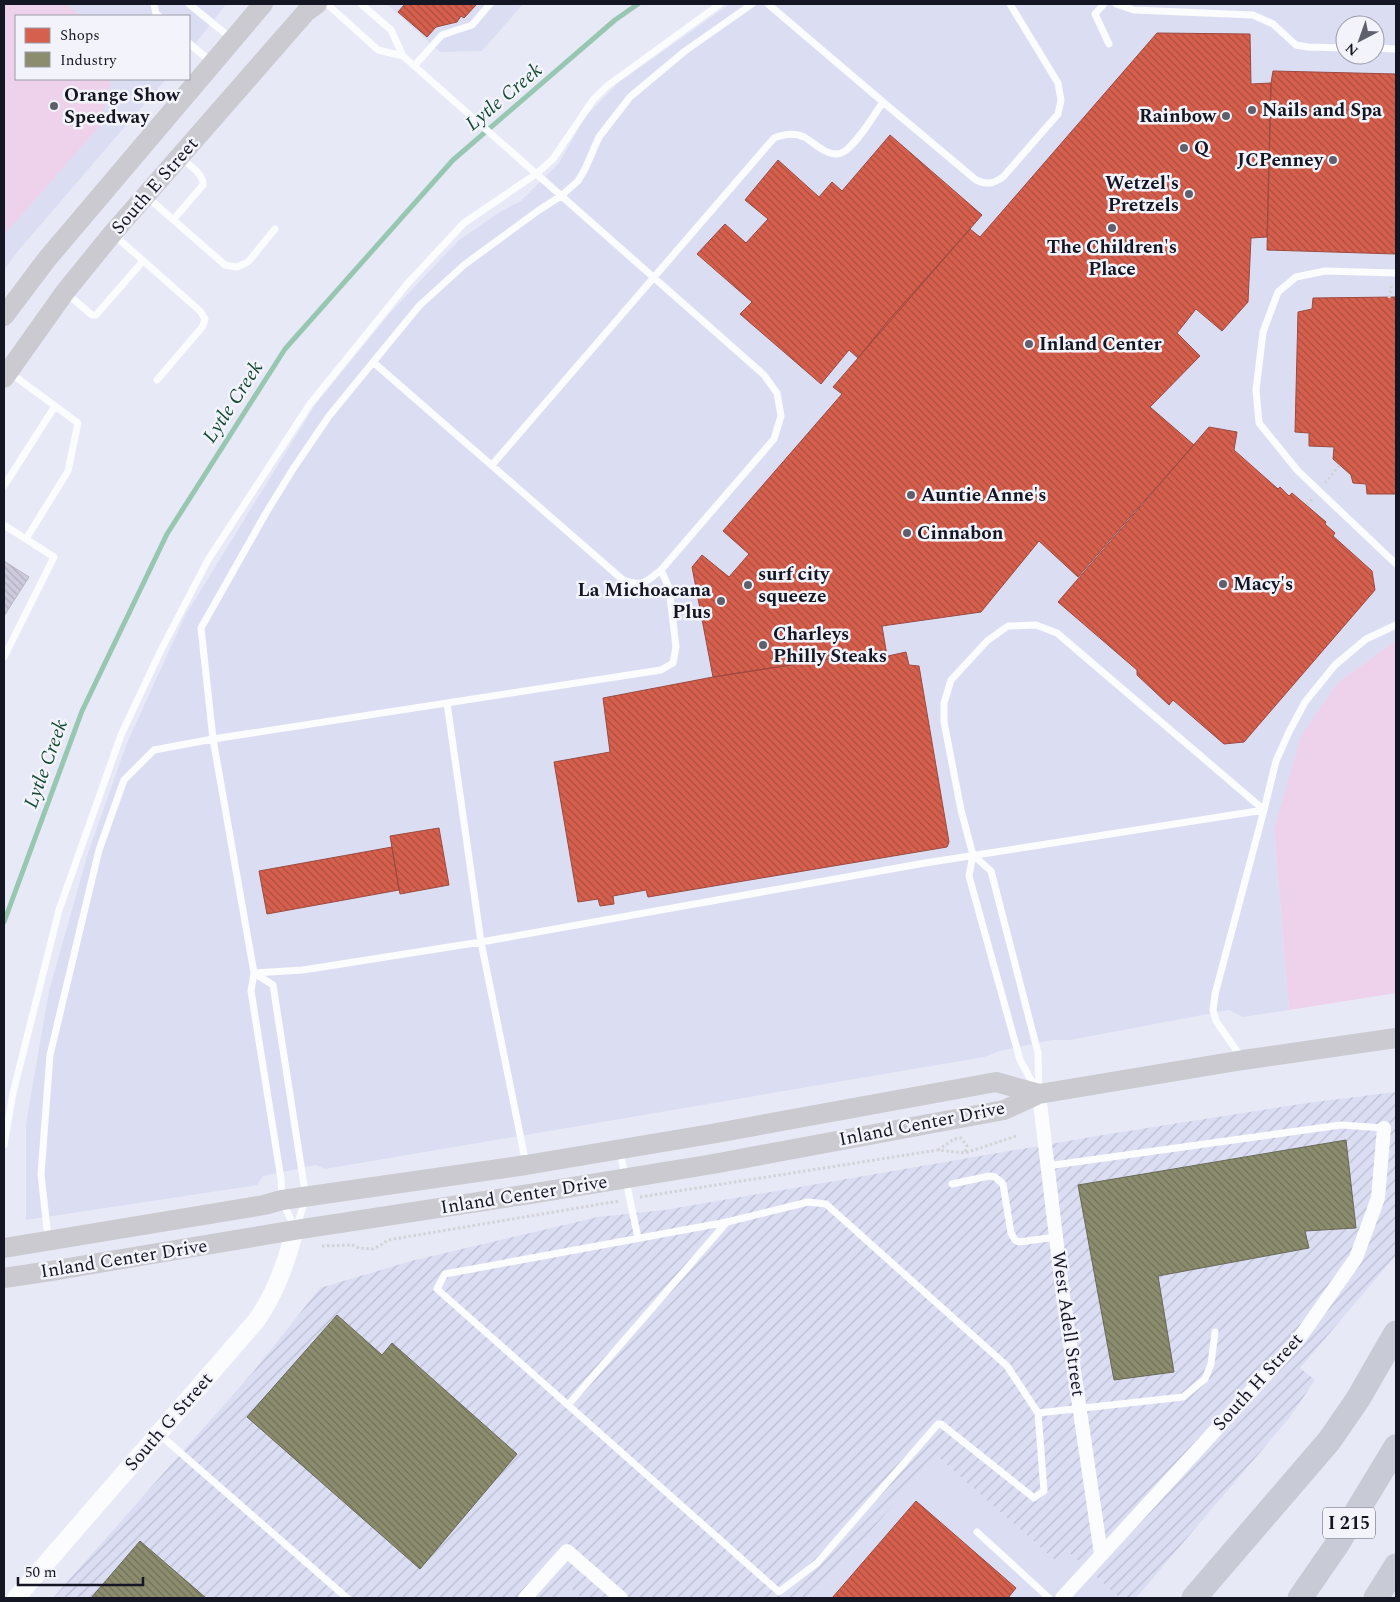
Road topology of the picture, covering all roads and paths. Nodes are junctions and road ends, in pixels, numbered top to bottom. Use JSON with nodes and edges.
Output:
{"nodes":[{"id":1,"x":189,"y":4,"type":"edge"},
{"id":2,"x":263,"y":4,"type":"edge"},
{"id":3,"x":317,"y":4,"type":"edge"},
{"id":4,"x":327,"y":4,"type":"edge"},
{"id":5,"x":361,"y":4,"type":"edge"},
{"id":6,"x":490,"y":4,"type":"edge"},
{"id":7,"x":720,"y":4,"type":"edge"},
{"id":8,"x":752,"y":4,"type":"edge"},
{"id":9,"x":768,"y":4,"type":"edge"},
{"id":10,"x":1010,"y":4,"type":"edge"},
{"id":11,"x":1104,"y":4,"type":"edge"},
{"id":12,"x":1116,"y":4,"type":"edge"},
{"id":13,"x":232,"y":39,"type":"junction"},
{"id":14,"x":190,"y":44,"type":"edge"},
{"id":15,"x":1110,"y":44,"type":"dead end"},
{"id":16,"x":1335,"y":48,"type":"edge"},
{"id":17,"x":404,"y":56,"type":"junction"},
{"id":18,"x":212,"y":64,"type":"junction"},
{"id":19,"x":414,"y":66,"type":"junction"},
{"id":20,"x":883,"y":102,"type":"junction"},
{"id":21,"x":180,"y":157,"type":"junction"},
{"id":22,"x":536,"y":174,"type":"junction"},
{"id":23,"x":146,"y":196,"type":"junction"},
{"id":24,"x":561,"y":196,"type":"junction"},
{"id":25,"x":173,"y":220,"type":"junction"},
{"id":26,"x":275,"y":230,"type":"dead end"},
{"id":27,"x":112,"y":234,"type":"junction"},
{"id":28,"x":144,"y":261,"type":"junction"},
{"id":29,"x":1396,"y":272,"type":"edge"},
{"id":30,"x":654,"y":278,"type":"junction"},
{"id":31,"x":65,"y":292,"type":"junction"},
{"id":32,"x":4,"y":316,"type":"edge"},
{"id":33,"x":373,"y":362,"type":"junction"},
{"id":34,"x":6,"y":374,"type":"edge"},
{"id":35,"x":157,"y":380,"type":"dead end"},
{"id":36,"x":55,"y":406,"type":"junction"},
{"id":37,"x":492,"y":465,"type":"junction"},
{"id":38,"x":4,"y":486,"type":"edge"},
{"id":39,"x":4,"y":525,"type":"edge"},
{"id":40,"x":26,"y":539,"type":"junction"},
{"id":41,"x":1396,"y":564,"type":"edge"},
{"id":42,"x":661,"y":570,"type":"junction"},
{"id":43,"x":1396,"y":626,"type":"edge"},
{"id":44,"x":4,"y":657,"type":"edge"},
{"id":45,"x":447,"y":702,"type":"junction"},
{"id":46,"x":213,"y":740,"type":"junction"},
{"id":47,"x":1264,"y":810,"type":"junction"},
{"id":48,"x":973,"y":855,"type":"junction"},
{"id":49,"x":481,"y":942,"type":"junction"},
{"id":50,"x":254,"y":973,"type":"junction"},
{"id":51,"x":1396,"y":1038,"type":"edge"},
{"id":52,"x":1243,"y":1060,"type":"junction"},
{"id":53,"x":1039,"y":1094,"type":"junction"},
{"id":54,"x":1384,"y":1128,"type":"joint"},
{"id":55,"x":1016,"y":1136,"type":"dead end"},
{"id":56,"x":4,"y":1145,"type":"edge"},
{"id":57,"x":620,"y":1149,"type":"junction"},
{"id":58,"x":938,"y":1150,"type":"junction"},
{"id":59,"x":965,"y":1153,"type":"junction"},
{"id":60,"x":526,"y":1165,"type":"junction"},
{"id":61,"x":1047,"y":1166,"type":"junction"},
{"id":62,"x":625,"y":1178,"type":"junction"},
{"id":63,"x":952,"y":1184,"type":"dead end"},
{"id":64,"x":306,"y":1198,"type":"junction"},
{"id":65,"x":630,"y":1199,"type":"junction"},
{"id":66,"x":282,"y":1200,"type":"junction"},
{"id":67,"x":727,"y":1222,"type":"junction"},
{"id":68,"x":296,"y":1230,"type":"junction"},
{"id":69,"x":1056,"y":1237,"type":"junction"},
{"id":70,"x":638,"y":1238,"type":"junction"},
{"id":71,"x":4,"y":1240,"type":"edge"},
{"id":72,"x":48,"y":1241,"type":"junction"},
{"id":73,"x":319,"y":1246,"type":"dead end"},
{"id":74,"x":4,"y":1248,"type":"edge"},
{"id":75,"x":4,"y":1278,"type":"edge"},
{"id":76,"x":1215,"y":1332,"type":"dead end"},
{"id":77,"x":1396,"y":1333,"type":"edge"},
{"id":78,"x":568,"y":1405,"type":"junction"},
{"id":79,"x":1080,"y":1408,"type":"junction"},
{"id":80,"x":1038,"y":1413,"type":"junction"},
{"id":81,"x":159,"y":1434,"type":"junction"},
{"id":82,"x":1396,"y":1447,"type":"edge"},
{"id":83,"x":1303,"y":1473,"type":"junction"},
{"id":84,"x":977,"y":1532,"type":"dead end"},
{"id":85,"x":1101,"y":1554,"type":"junction"},
{"id":86,"x":1396,"y":1566,"type":"edge"},
{"id":87,"x":16,"y":1598,"type":"edge"},
{"id":88,"x":347,"y":1598,"type":"edge"},
{"id":89,"x":525,"y":1598,"type":"edge"},
{"id":90,"x":621,"y":1598,"type":"edge"},
{"id":91,"x":1049,"y":1598,"type":"edge"},
{"id":92,"x":1062,"y":1598,"type":"edge"},
{"id":93,"x":1194,"y":1598,"type":"edge"},
{"id":94,"x":1211,"y":1598,"type":"edge"},
{"id":95,"x":1300,"y":1598,"type":"edge"},
{"id":96,"x":1376,"y":1598,"type":"edge"}],
"edges":[{"from":1,"to":13,"type":"lane"},
{"from":2,"to":13,"type":"main road","name":"South E Street"},
{"from":3,"to":21,"type":"main road","name":"South E Street"},
{"from":4,"to":17,"type":"lane"},
{"from":5,"to":17,"type":"lane"},
{"from":6,"to":19,"type":"lane"},
{"from":7,"to":22,"type":"lane"},
{"from":8,"to":24,"type":"lane"},
{"from":9,"to":20,"type":"lane"},
{"from":10,"to":20,"type":"lane"},
{"from":11,"to":15,"type":"lane"},
{"from":12,"to":16,"type":"lane"},
{"from":13,"to":18,"type":"main road","name":"South E Street"},
{"from":14,"to":18,"type":"lane"},
{"from":17,"to":19,"type":"lane"},
{"from":18,"to":32,"type":"main road","name":"South E Street"},
{"from":19,"to":22,"type":"lane"},
{"from":20,"to":30,"type":"lane"},
{"from":21,"to":23,"type":"main road","name":"South E Street"},
{"from":21,"to":25,"type":"lane"},
{"from":22,"to":24,"type":"lane"},
{"from":22,"to":56,"type":"lane"},
{"from":23,"to":25,"type":"lane"},
{"from":23,"to":27,"type":"main road","name":"South E Street"},
{"from":24,"to":30,"type":"lane"},
{"from":24,"to":33,"type":"lane"},
{"from":25,"to":26,"type":"lane"},
{"from":27,"to":28,"type":"lane"},
{"from":27,"to":31,"type":"main road","name":"South E Street"},
{"from":28,"to":31,"type":"lane"},
{"from":28,"to":35,"type":"lane"},
{"from":29,"to":41,"type":"lane"},
{"from":30,"to":37,"type":"lane"},
{"from":30,"to":42,"type":"lane"},
{"from":31,"to":34,"type":"main road","name":"South E Street"},
{"from":33,"to":37,"type":"lane"},
{"from":33,"to":46,"type":"lane"},
{"from":34,"to":36,"type":"lane"},
{"from":36,"to":38,"type":"lane"},
{"from":36,"to":40,"type":"lane"},
{"from":37,"to":42,"type":"lane"},
{"from":39,"to":40,"type":"lane"},
{"from":40,"to":44,"type":"lane"},
{"from":42,"to":45,"type":"lane"},
{"from":43,"to":47,"type":"lane"},
{"from":45,"to":46,"type":"lane"},
{"from":45,"to":49,"type":"lane"},
{"from":46,"to":50,"type":"lane"},
{"from":46,"to":72,"type":"lane"},
{"from":47,"to":48,"type":"lane"},
{"from":47,"to":48,"type":"lane"},
{"from":47,"to":52,"type":"lane"},
{"from":48,"to":49,"type":"lane"},
{"from":48,"to":53,"type":"lane"},
{"from":48,"to":53,"type":"lane"},
{"from":49,"to":50,"type":"lane"},
{"from":49,"to":60,"type":"lane"},
{"from":50,"to":64,"type":"lane"},
{"from":50,"to":66,"type":"lane"},
{"from":51,"to":52,"type":"main road","name":"Inland Center Drive"},
{"from":52,"to":53,"type":"main road","name":"Inland Center Drive"},
{"from":53,"to":57,"type":"main road","name":"Inland Center Drive"},
{"from":53,"to":61,"type":"street","name":"West Adell Street"},
{"from":53,"to":62,"type":"main road","name":"Inland Center Drive"},
{"from":54,"to":61,"type":"lane"},
{"from":54,"to":85,"type":"street","name":"South H Street"},
{"from":55,"to":59,"type":"path"},
{"from":57,"to":60,"type":"main road","name":"Inland Center Drive"},
{"from":57,"to":62,"type":"lane"},
{"from":58,"to":59,"type":"path"},
{"from":58,"to":59,"type":"path"},
{"from":58,"to":65,"type":"path"},
{"from":60,"to":64,"type":"main road","name":"Inland Center Drive"},
{"from":61,"to":69,"type":"street","name":"West Adell Street"},
{"from":62,"to":65,"type":"lane"},
{"from":62,"to":68,"type":"main road","name":"Inland Center Drive"},
{"from":63,"to":69,"type":"lane"},
{"from":64,"to":66,"type":"main road","name":"Inland Center Drive"},
{"from":64,"to":68,"type":"lane"},
{"from":65,"to":70,"type":"lane"},
{"from":65,"to":73,"type":"path"},
{"from":66,"to":68,"type":"lane"},
{"from":66,"to":72,"type":"main road","name":"Inland Center Drive"},
{"from":67,"to":70,"type":"lane"},
{"from":67,"to":78,"type":"lane"},
{"from":67,"to":80,"type":"lane"},
{"from":68,"to":75,"type":"main road","name":"Inland Center Drive"},
{"from":68,"to":81,"type":"street","name":"South G Street"},
{"from":69,"to":79,"type":"street","name":"West Adell Street"},
{"from":70,"to":78,"type":"lane"},
{"from":71,"to":74,"type":"lane"},
{"from":72,"to":74,"type":"main road","name":"Inland Center Drive"},
{"from":76,"to":79,"type":"lane"},
{"from":77,"to":83,"type":"highway"},
{"from":78,"to":80,"type":"lane"},
{"from":79,"to":80,"type":"lane"},
{"from":79,"to":85,"type":"street","name":"West Adell Street"},
{"from":81,"to":87,"type":"street","name":"South G Street"},
{"from":81,"to":88,"type":"lane"},
{"from":82,"to":95,"type":"highway","number":"I 215"},
{"from":83,"to":93,"type":"highway"},
{"from":83,"to":94,"type":"highway"},
{"from":84,"to":91,"type":"lane"},
{"from":85,"to":92,"type":"street","name":"South H Street"},
{"from":86,"to":96,"type":"highway"},
{"from":89,"to":90,"type":"street"}]}
